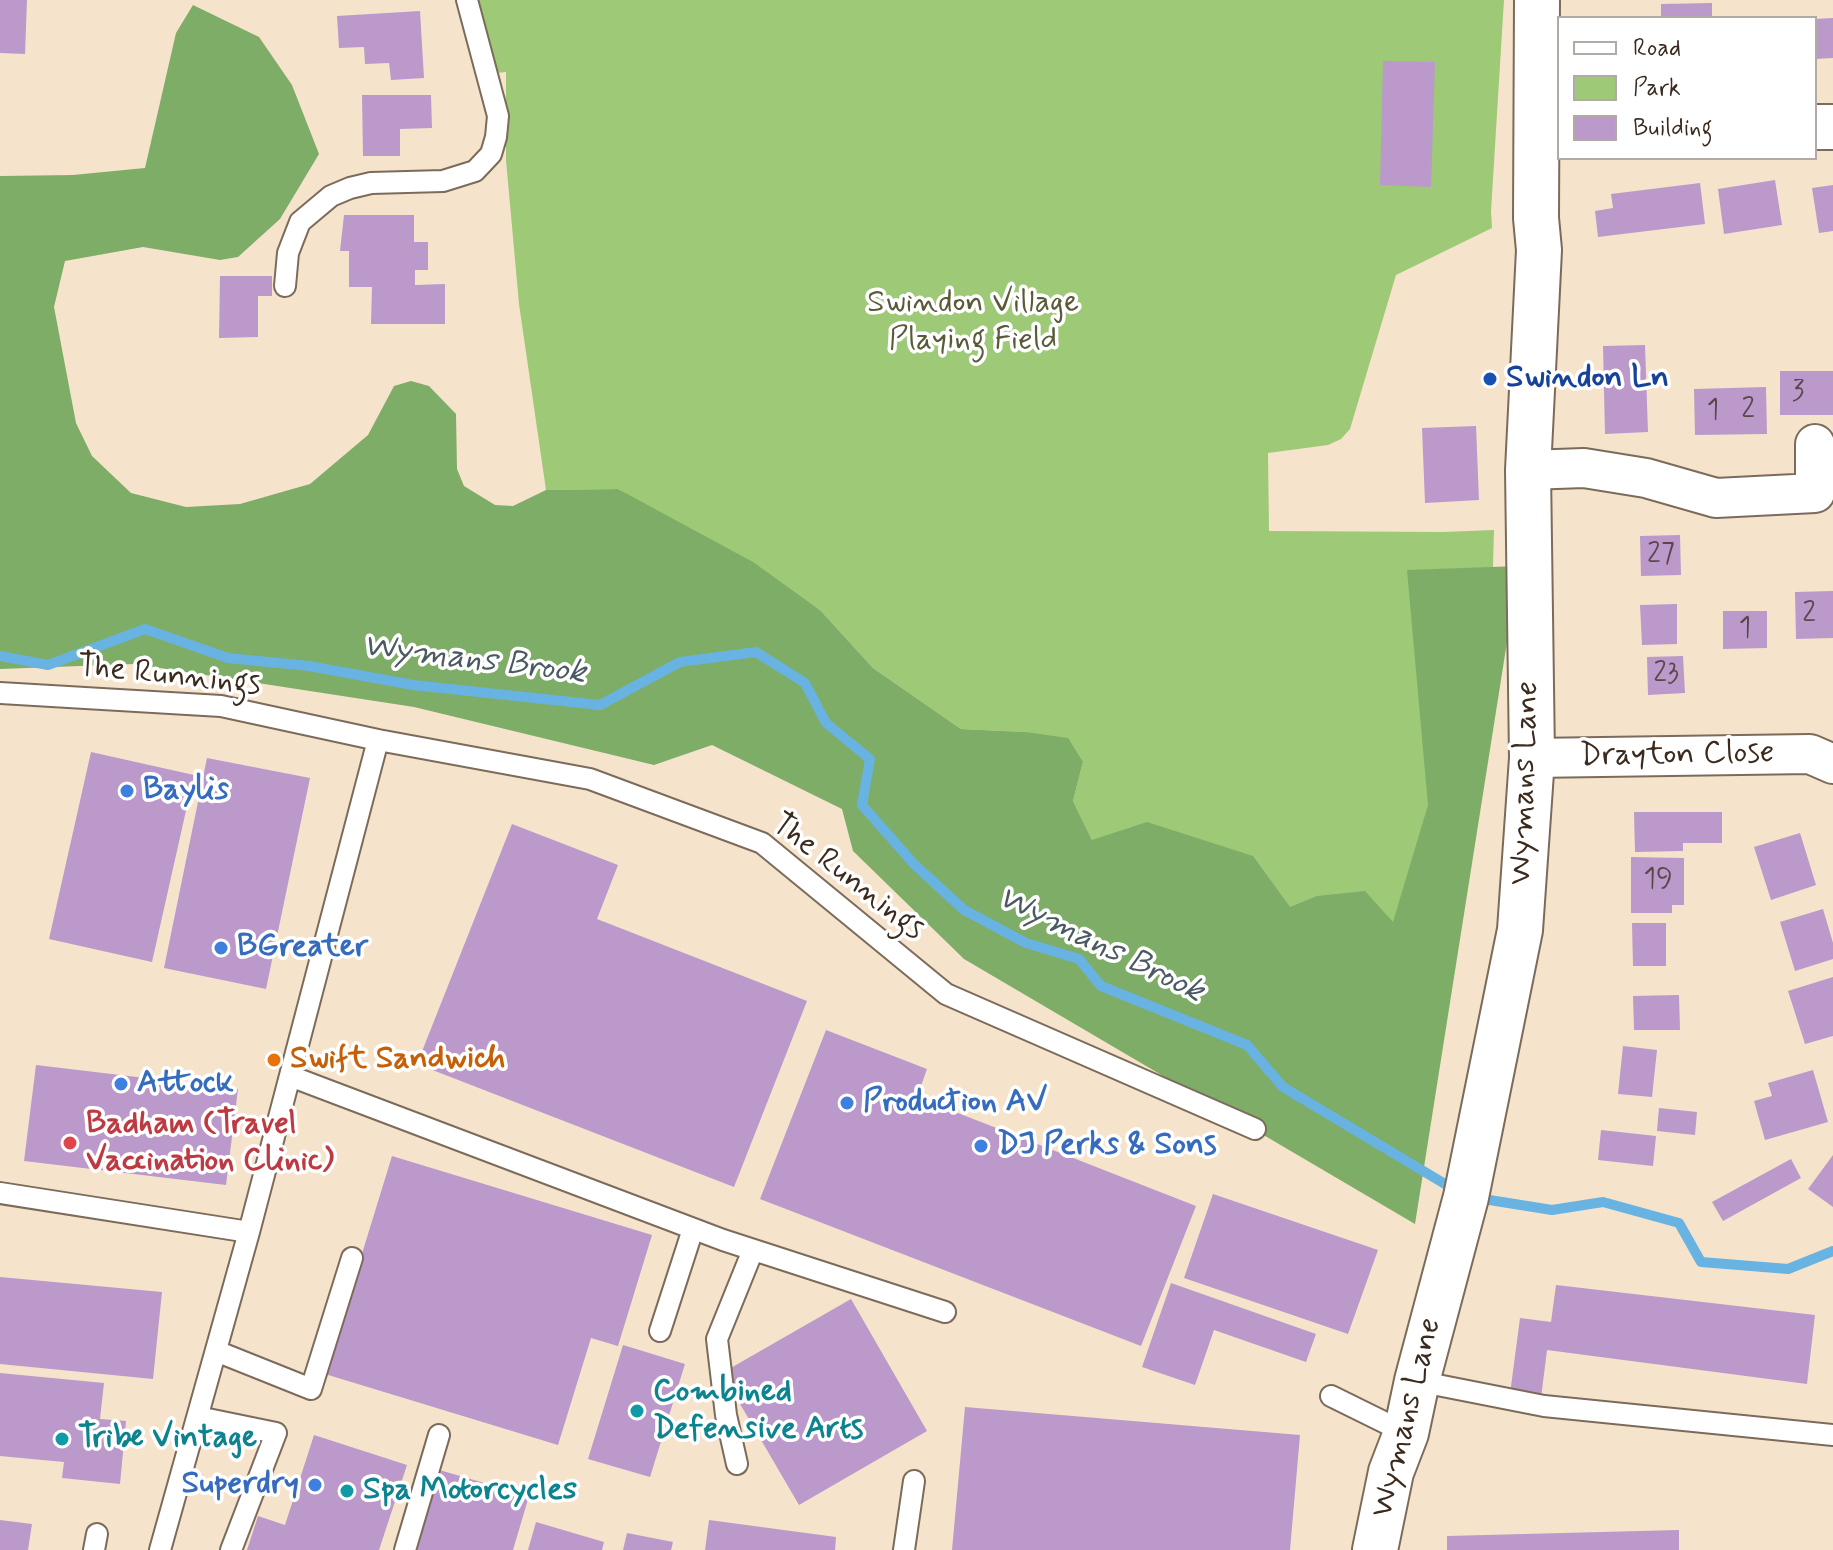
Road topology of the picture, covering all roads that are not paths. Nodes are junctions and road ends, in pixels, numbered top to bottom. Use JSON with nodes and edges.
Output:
{"nodes":[{"id":1,"x":467,"y":0,"type":"edge"},
{"id":2,"x":1537,"y":0,"type":"edge"},
{"id":3,"x":1548,"y":111,"type":"edge"},
{"id":4,"x":285,"y":286,"type":"dead end"},
{"id":5,"x":1815,"y":444,"type":"dead end"},
{"id":6,"x":1528,"y":470,"type":"junction"},
{"id":7,"x":0,"y":693,"type":"edge"},
{"id":8,"x":378,"y":740,"type":"junction"},
{"id":9,"x":1830,"y":750,"type":"edge"},
{"id":10,"x":1532,"y":758,"type":"junction"},
{"id":11,"x":290,"y":1076,"type":"junction"},
{"id":12,"x":1255,"y":1129,"type":"dead end"},
{"id":13,"x":0,"y":1193,"type":"edge"},
{"id":14,"x":693,"y":1229,"type":"junction"},
{"id":15,"x":249,"y":1232,"type":"junction"},
{"id":16,"x":753,"y":1250,"type":"junction"},
{"id":17,"x":352,"y":1258,"type":"dead end"},
{"id":18,"x":945,"y":1312,"type":"dead end"},
{"id":19,"x":660,"y":1331,"type":"dead end"},
{"id":20,"x":216,"y":1351,"type":"junction"},
{"id":21,"x":1417,"y":1381,"type":"junction"},
{"id":22,"x":1331,"y":1396,"type":"dead end"},
{"id":23,"x":198,"y":1417,"type":"junction"},
{"id":24,"x":1406,"y":1433,"type":"junction"},
{"id":25,"x":439,"y":1435,"type":"dead end"},
{"id":26,"x":1833,"y":1435,"type":"edge"},
{"id":27,"x":737,"y":1464,"type":"dead end"},
{"id":28,"x":914,"y":1481,"type":"dead end"},
{"id":29,"x":160,"y":1550,"type":"edge"},
{"id":30,"x":231,"y":1550,"type":"edge"},
{"id":31,"x":405,"y":1550,"type":"edge"},
{"id":32,"x":904,"y":1550,"type":"edge"},
{"id":33,"x":1375,"y":1550,"type":"edge"}],
"edges":[{"from":1,"to":4,"type":"lane"},
{"from":2,"to":3,"type":"street","name":"Wymans Lane"},
{"from":3,"to":6,"type":"street","name":"Wymans Lane"},
{"from":5,"to":6,"type":"street"},
{"from":6,"to":10,"type":"street","name":"Wymans Lane"},
{"from":7,"to":8,"type":"lane","name":"The Runnings"},
{"from":8,"to":11,"type":"lane"},
{"from":8,"to":12,"type":"lane","name":"The Runnings"},
{"from":9,"to":10,"type":"street","name":"Drayton Close"},
{"from":10,"to":21,"type":"street","name":"Wymans Lane"},
{"from":11,"to":14,"type":"lane"},
{"from":11,"to":15,"type":"lane"},
{"from":13,"to":15,"type":"lane"},
{"from":14,"to":16,"type":"lane"},
{"from":14,"to":19,"type":"lane"},
{"from":15,"to":20,"type":"lane"},
{"from":16,"to":18,"type":"lane"},
{"from":16,"to":27,"type":"lane"},
{"from":17,"to":20,"type":"lane"},
{"from":20,"to":23,"type":"lane"},
{"from":21,"to":24,"type":"street","name":"Wymans Lane"},
{"from":21,"to":26,"type":"lane"},
{"from":22,"to":24,"type":"lane"},
{"from":23,"to":29,"type":"lane"},
{"from":23,"to":30,"type":"lane"},
{"from":24,"to":33,"type":"street","name":"Wymans Lane"},
{"from":25,"to":31,"type":"lane"},
{"from":28,"to":32,"type":"lane"}]}
